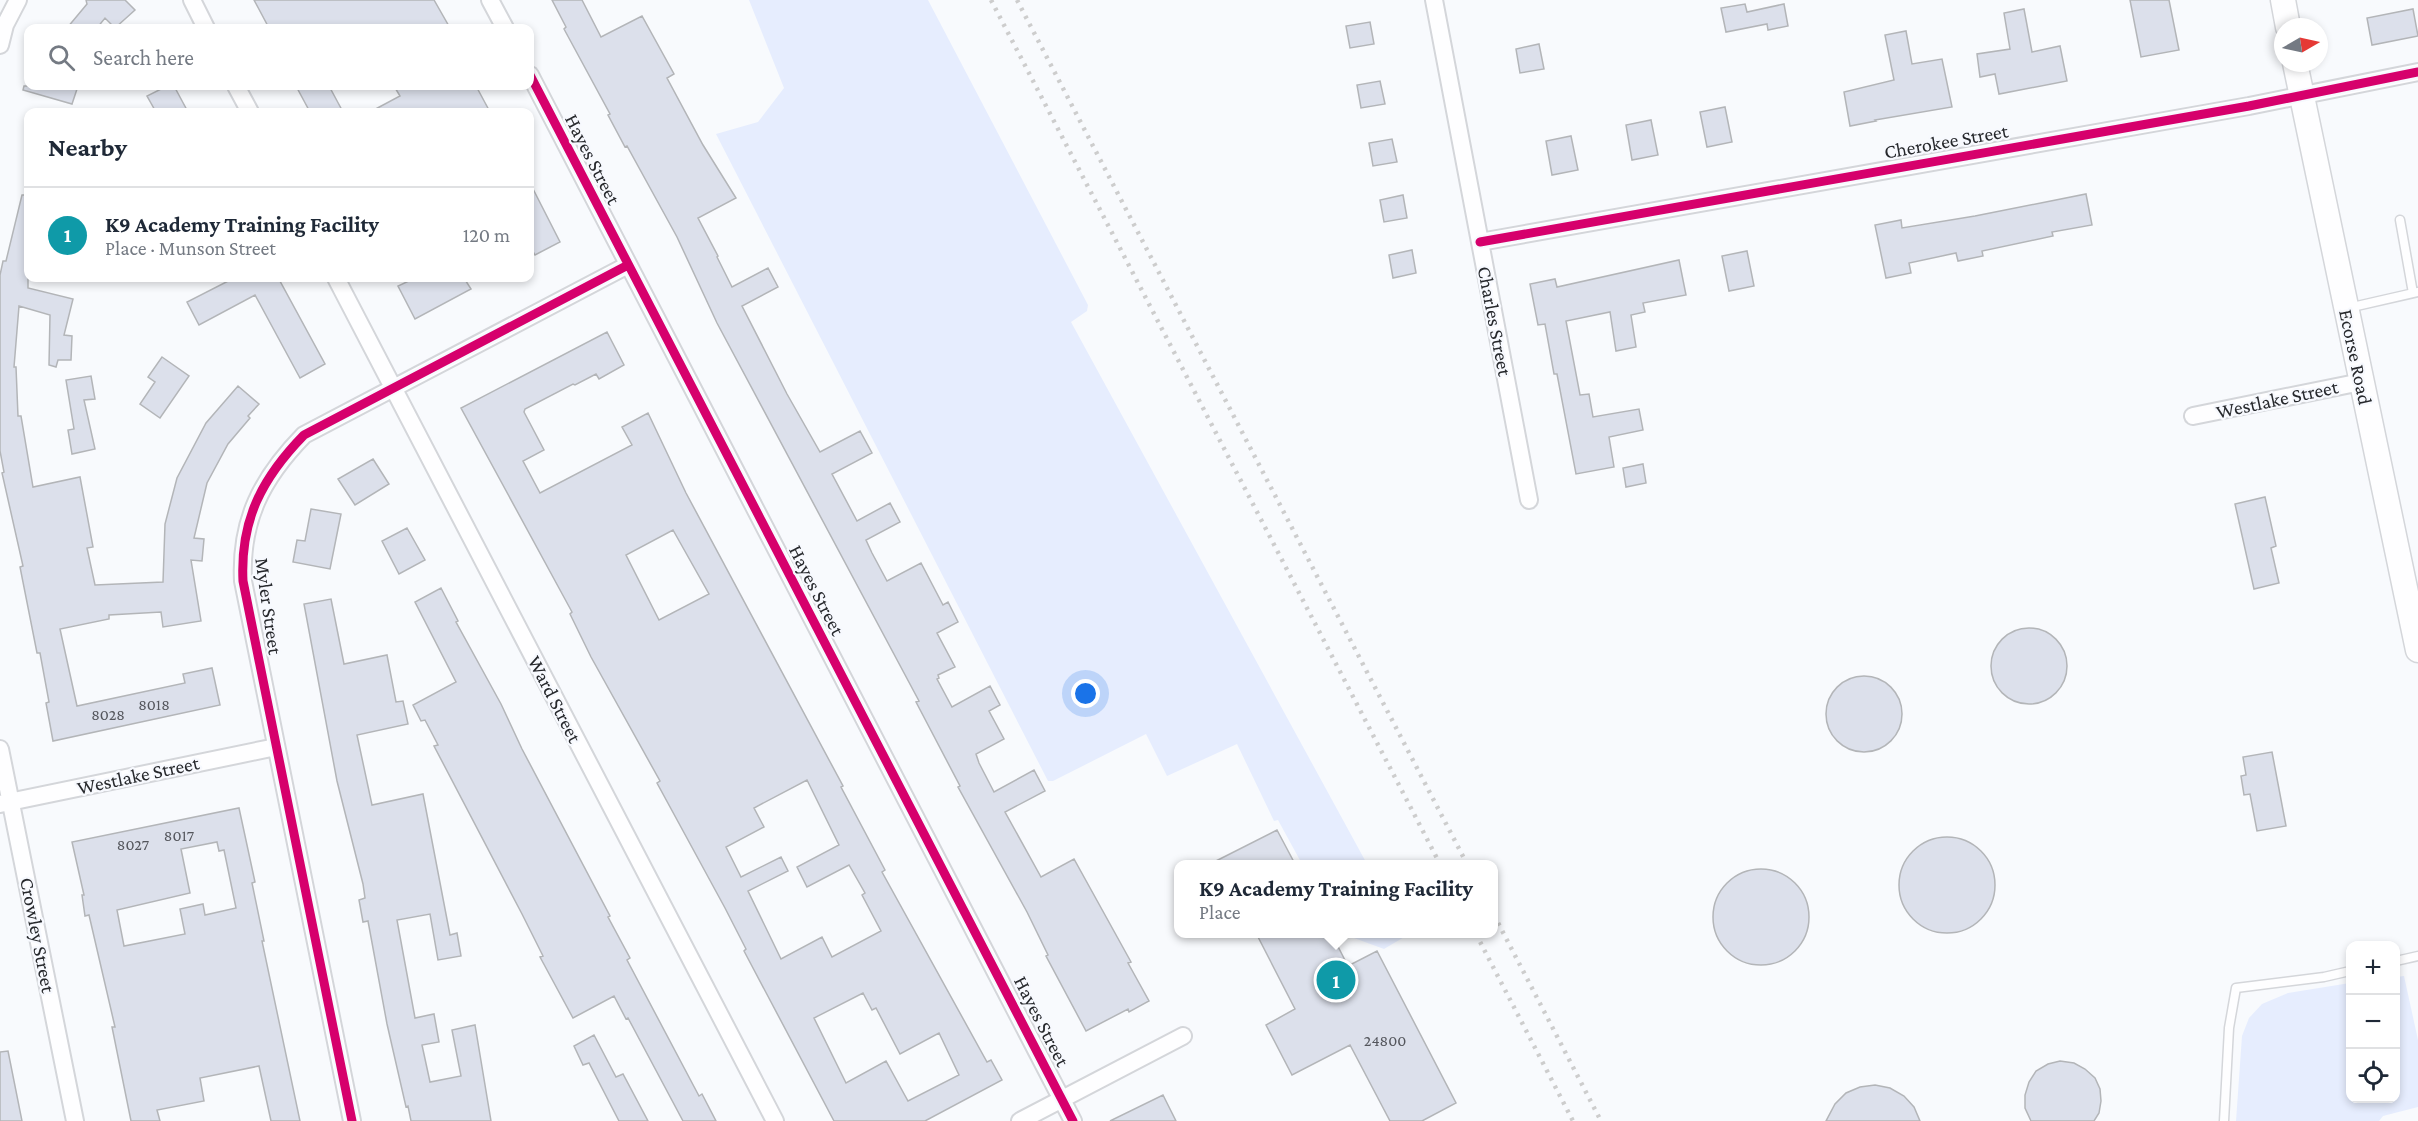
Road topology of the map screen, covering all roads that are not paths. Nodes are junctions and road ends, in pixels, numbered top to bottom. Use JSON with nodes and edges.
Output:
{"nodes":[{"id":1,"x":18,"y":0,"type":"edge"},
{"id":2,"x":192,"y":0,"type":"edge"},
{"id":3,"x":490,"y":0,"type":"edge"},
{"id":4,"x":1434,"y":0,"type":"edge"},
{"id":5,"x":2283,"y":0,"type":"edge"},
{"id":6,"x":2286,"y":18,"type":"edge"},
{"id":7,"x":204,"y":24,"type":"edge"},
{"id":8,"x":503,"y":24,"type":"edge"},
{"id":9,"x":0,"y":45,"type":"edge"},
{"id":10,"x":2297,"y":72,"type":"edge"},
{"id":11,"x":2418,"y":72,"type":"edge"},
{"id":12,"x":534,"y":83,"type":"edge"},
{"id":13,"x":238,"y":90,"type":"edge"},
{"id":14,"x":2301,"y":95,"type":"junction"},
{"id":15,"x":248,"y":108,"type":"edge"},
{"id":16,"x":2400,"y":220,"type":"dead end"},
{"id":17,"x":1480,"y":242,"type":"junction"},
{"id":18,"x":628,"y":265,"type":"junction"},
{"id":19,"x":338,"y":282,"type":"edge"},
{"id":20,"x":2416,"y":292,"type":"edge"},
{"id":21,"x":2346,"y":308,"type":"junction"},
{"id":22,"x":2361,"y":382,"type":"junction"},
{"id":23,"x":393,"y":387,"type":"junction"},
{"id":24,"x":2193,"y":417,"type":"dead end"},
{"id":25,"x":1529,"y":500,"type":"dead end"},
{"id":26,"x":2418,"y":650,"type":"edge"},
{"id":27,"x":276,"y":747,"type":"junction"},
{"id":28,"x":0,"y":749,"type":"edge"},
{"id":29,"x":5,"y":803,"type":"edge"},
{"id":30,"x":2418,"y":956,"type":"edge"},
{"id":31,"x":2400,"y":960,"type":"edge"},
{"id":32,"x":2346,"y":972,"type":"edge"},
{"id":33,"x":1183,"y":1036,"type":"dead end"},
{"id":34,"x":1062,"y":1099,"type":"junction"},
{"id":35,"x":75,"y":1121,"type":"edge"},
{"id":36,"x":352,"y":1121,"type":"edge"},
{"id":37,"x":775,"y":1121,"type":"edge"},
{"id":38,"x":1020,"y":1121,"type":"edge"},
{"id":39,"x":1073,"y":1121,"type":"edge"},
{"id":40,"x":2224,"y":1121,"type":"edge"}],
"edges":[{"from":1,"to":9,"type":"street"},
{"from":2,"to":7,"type":"street"},
{"from":3,"to":8,"type":"street"},
{"from":4,"to":17,"type":"street","name":"Charles Street"},
{"from":5,"to":6,"type":"main road"},
{"from":10,"to":14,"type":"main road","name":"Ecorse Road"},
{"from":11,"to":14,"type":"street","name":"Cherokee Street"},
{"from":12,"to":18,"type":"street","name":"Hayes Street"},
{"from":13,"to":15,"type":"street"},
{"from":14,"to":17,"type":"street","name":"Cherokee Street"},
{"from":14,"to":21,"type":"main road","name":"Ecorse Road"},
{"from":16,"to":20,"type":"lane"},
{"from":17,"to":25,"type":"street","name":"Charles Street"},
{"from":18,"to":23,"type":"street","name":"Myler Street"},
{"from":18,"to":34,"type":"street","name":"Hayes Street"},
{"from":19,"to":23,"type":"street","name":"Ward Street"},
{"from":20,"to":21,"type":"lane"},
{"from":21,"to":22,"type":"main road","name":"Ecorse Road"},
{"from":22,"to":24,"type":"street","name":"Westlake Street"},
{"from":22,"to":26,"type":"main road","name":"Ecorse Road"},
{"from":23,"to":27,"type":"street","name":"Myler Street"},
{"from":23,"to":37,"type":"street","name":"Ward Street"},
{"from":27,"to":29,"type":"street","name":"Westlake Street"},
{"from":27,"to":36,"type":"street","name":"Myler Street"},
{"from":28,"to":29,"type":"street","name":"Crowley Street"},
{"from":29,"to":35,"type":"street","name":"Crowley Street"},
{"from":30,"to":31,"type":"lane"},
{"from":32,"to":40,"type":"lane"},
{"from":33,"to":34,"type":"street"},
{"from":34,"to":38,"type":"street"},
{"from":34,"to":39,"type":"street","name":"Hayes Street"}]}
